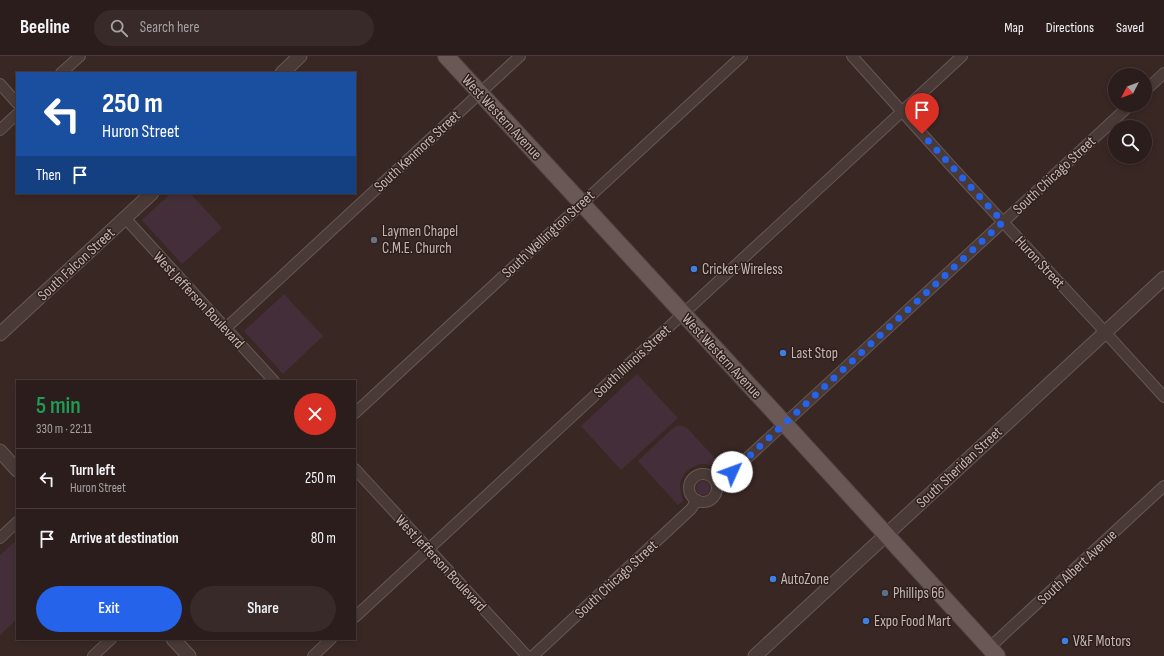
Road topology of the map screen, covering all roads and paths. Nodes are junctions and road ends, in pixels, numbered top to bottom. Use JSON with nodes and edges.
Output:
{"nodes":[{"id":1,"x":80,"y":56,"type":"edge"},
{"id":2,"x":300,"y":56,"type":"edge"},
{"id":3,"x":446,"y":56,"type":"edge"},
{"id":4,"x":520,"y":56,"type":"edge"},
{"id":5,"x":742,"y":56,"type":"edge"},
{"id":6,"x":852,"y":56,"type":"edge"},
{"id":7,"x":962,"y":56,"type":"edge"},
{"id":8,"x":62,"y":72,"type":"edge"},
{"id":9,"x":283,"y":72,"type":"edge"},
{"id":10,"x":1164,"y":73,"type":"edge"},
{"id":11,"x":0,"y":84,"type":"edge"},
{"id":12,"x":1152,"y":84,"type":"edge"},
{"id":13,"x":480,"y":93,"type":"junction"},
{"id":14,"x":16,"y":102,"type":"edge"},
{"id":15,"x":902,"y":111,"type":"junction"},
{"id":16,"x":1122,"y":112,"type":"edge"},
{"id":17,"x":16,"y":115,"type":"edge"},
{"id":18,"x":0,"y":130,"type":"edge"},
{"id":19,"x":151,"y":194,"type":"edge"},
{"id":20,"x":582,"y":204,"type":"junction"},
{"id":21,"x":125,"y":218,"type":"junction"},
{"id":22,"x":1003,"y":222,"type":"junction"},
{"id":23,"x":1164,"y":278,"type":"edge"},
{"id":24,"x":683,"y":314,"type":"junction"},
{"id":25,"x":226,"y":328,"type":"junction"},
{"id":26,"x":1105,"y":332,"type":"junction"},
{"id":27,"x":0,"y":334,"type":"edge"},
{"id":28,"x":273,"y":380,"type":"edge"},
{"id":29,"x":1164,"y":397,"type":"edge"},
{"id":30,"x":356,"y":412,"type":"edge"},
{"id":31,"x":785,"y":424,"type":"junction"},
{"id":32,"x":0,"y":451,"type":"edge"},
{"id":33,"x":16,"y":469,"type":"edge"},
{"id":34,"x":356,"y":470,"type":"edge"},
{"id":35,"x":732,"y":472,"type":"dead end"},
{"id":36,"x":1164,"y":486,"type":"edge"},
{"id":37,"x":697,"y":500,"type":"dead end"},
{"id":38,"x":16,"y":523,"type":"edge"},
{"id":39,"x":886,"y":535,"type":"junction"},
{"id":40,"x":0,"y":538,"type":"edge"},
{"id":41,"x":428,"y":549,"type":"junction"},
{"id":42,"x":356,"y":616,"type":"edge"},
{"id":43,"x":110,"y":640,"type":"edge"},
{"id":44,"x":174,"y":640,"type":"edge"},
{"id":45,"x":330,"y":640,"type":"edge"},
{"id":46,"x":993,"y":652,"type":"edge"},
{"id":47,"x":93,"y":656,"type":"edge"},
{"id":48,"x":189,"y":656,"type":"edge"},
{"id":49,"x":313,"y":656,"type":"edge"},
{"id":50,"x":527,"y":656,"type":"edge"},
{"id":51,"x":533,"y":656,"type":"edge"},
{"id":52,"x":755,"y":656,"type":"edge"}],
"edges":[{"from":1,"to":8,"type":"street"},
{"from":2,"to":9,"type":"street"},
{"from":3,"to":13,"type":"main road","name":"West Western Avenue"},
{"from":4,"to":13,"type":"street","name":"South Kenmore Street"},
{"from":5,"to":20,"type":"street","name":"South Wellington Street"},
{"from":6,"to":15,"type":"street","name":"Huron Street"},
{"from":7,"to":15,"type":"street","name":"South Illinois Street"},
{"from":10,"to":12,"type":"street"},
{"from":11,"to":14,"type":"street"},
{"from":13,"to":20,"type":"main road","name":"West Western Avenue"},
{"from":13,"to":25,"type":"street","name":"South Kenmore Street"},
{"from":15,"to":22,"type":"street","name":"Huron Street"},
{"from":15,"to":24,"type":"street","name":"South Illinois Street"},
{"from":16,"to":22,"type":"street","name":"South Chicago Street"},
{"from":17,"to":18,"type":"street"},
{"from":19,"to":21,"type":"street","name":"South Falcon Street"},
{"from":20,"to":24,"type":"main road","name":"West Western Avenue"},
{"from":20,"to":30,"type":"street","name":"South Wellington Street"},
{"from":21,"to":25,"type":"street","name":"West Jefferson Boulevard"},
{"from":21,"to":27,"type":"street","name":"South Falcon Street"},
{"from":22,"to":26,"type":"street","name":"Huron Street"},
{"from":22,"to":31,"type":"street","name":"South Chicago Street"},
{"from":23,"to":26,"type":"street","name":"South Sheridan Street"},
{"from":24,"to":31,"type":"main road","name":"West Western Avenue"},
{"from":24,"to":41,"type":"street","name":"South Illinois Street"},
{"from":25,"to":28,"type":"street","name":"West Jefferson Boulevard"},
{"from":26,"to":29,"type":"street","name":"Huron Street"},
{"from":26,"to":39,"type":"street","name":"South Sheridan Street"},
{"from":31,"to":35,"type":"street","name":"South Chicago Street"},
{"from":31,"to":39,"type":"main road","name":"West Western Avenue"},
{"from":32,"to":33,"type":"street"},
{"from":34,"to":41,"type":"street","name":"West Jefferson Boulevard"},
{"from":36,"to":46,"type":"street","name":"South Albert Avenue"},
{"from":37,"to":51,"type":"street","name":"South Chicago Street"},
{"from":38,"to":40,"type":"street"},
{"from":39,"to":46,"type":"main road","name":"West Western Avenue"},
{"from":39,"to":52,"type":"street","name":"South Sheridan Street"},
{"from":41,"to":42,"type":"street","name":"South Illinois Street"},
{"from":41,"to":50,"type":"street","name":"West Jefferson Boulevard"},
{"from":43,"to":47,"type":"street"},
{"from":44,"to":48,"type":"street"},
{"from":45,"to":49,"type":"street"}]}
